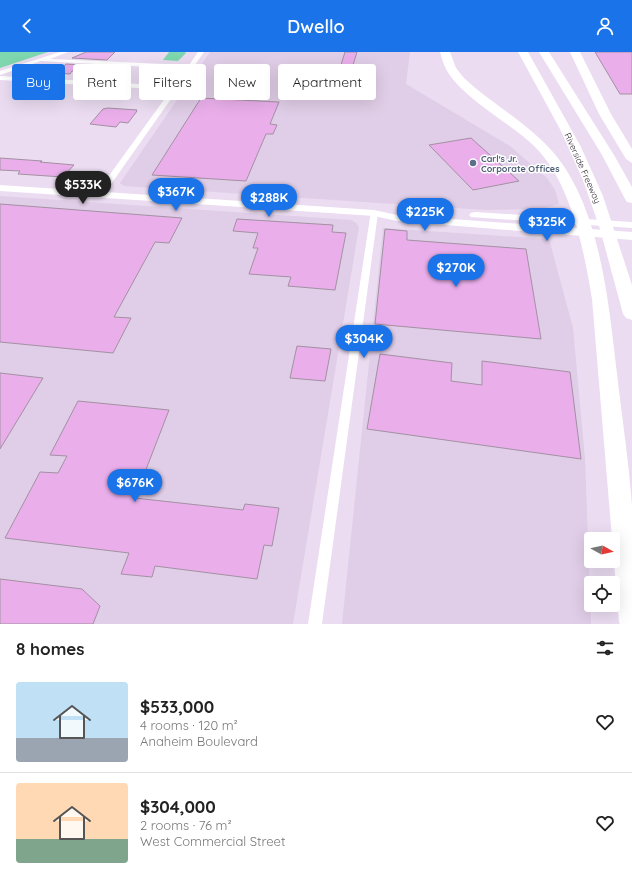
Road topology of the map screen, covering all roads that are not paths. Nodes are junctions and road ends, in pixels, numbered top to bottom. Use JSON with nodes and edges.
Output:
{"nodes":[{"id":1,"x":65,"y":52,"type":"edge"},
{"id":2,"x":201,"y":52,"type":"edge"},
{"id":3,"x":445,"y":52,"type":"edge"},
{"id":4,"x":523,"y":52,"type":"edge"},
{"id":5,"x":544,"y":52,"type":"edge"},
{"id":6,"x":575,"y":52,"type":"edge"},
{"id":7,"x":42,"y":60,"type":"junction"},
{"id":8,"x":192,"y":64,"type":"edge"},
{"id":9,"x":139,"y":65,"type":"edge"},
{"id":10,"x":0,"y":73,"type":"edge"},
{"id":11,"x":0,"y":78,"type":"edge"},
{"id":12,"x":139,"y":86,"type":"edge"},
{"id":13,"x":166,"y":100,"type":"edge"},
{"id":14,"x":632,"y":159,"type":"edge"},
{"id":15,"x":0,"y":188,"type":"edge"},
{"id":16,"x":99,"y":195,"type":"junction"},
{"id":17,"x":632,"y":199,"type":"edge"},
{"id":18,"x":374,"y":214,"type":"junction"},
{"id":19,"x":632,"y":225,"type":"edge"},
{"id":20,"x":585,"y":227,"type":"junction"},
{"id":21,"x":632,"y":236,"type":"edge"},
{"id":22,"x":632,"y":314,"type":"edge"},
{"id":23,"x":632,"y":622,"type":"edge"},
{"id":24,"x":314,"y":624,"type":"edge"}],
"edges":[{"from":1,"to":7,"type":"street"},
{"from":2,"to":8,"type":"street"},
{"from":3,"to":20,"type":"highway"},
{"from":4,"to":22,"type":"highway","name":"Riverside Freeway"},
{"from":5,"to":17,"type":"highway"},
{"from":6,"to":14,"type":"highway"},
{"from":7,"to":9,"type":"street"},
{"from":7,"to":10,"type":"street"},
{"from":11,"to":12,"type":"street"},
{"from":13,"to":16,"type":"street"},
{"from":15,"to":16,"type":"street"},
{"from":16,"to":18,"type":"street"},
{"from":18,"to":20,"type":"street"},
{"from":18,"to":24,"type":"street"},
{"from":19,"to":20,"type":"street"},
{"from":20,"to":21,"type":"street"},
{"from":20,"to":23,"type":"highway"}]}
